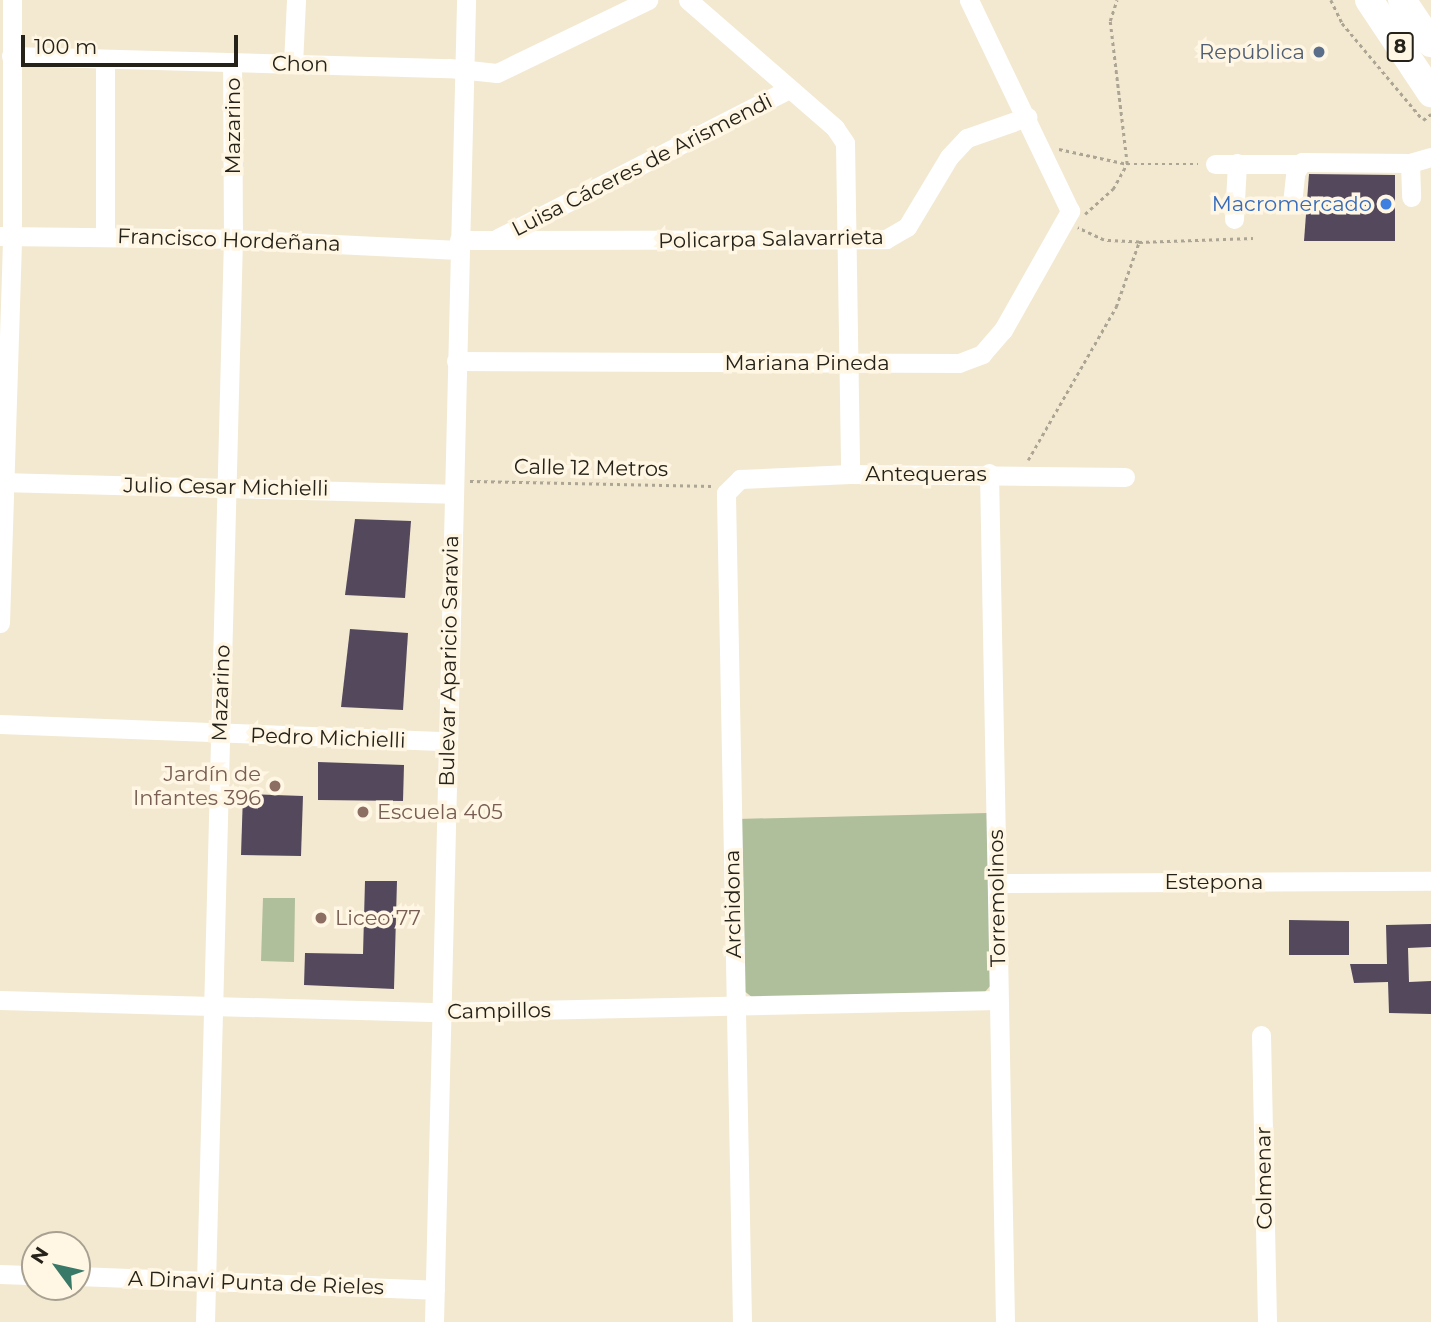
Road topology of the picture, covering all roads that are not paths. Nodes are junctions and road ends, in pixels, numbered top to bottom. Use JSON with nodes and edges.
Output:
{"nodes":[{"id":1,"x":12,"y":0,"type":"edge"},
{"id":2,"x":296,"y":0,"type":"edge"},
{"id":3,"x":466,"y":0,"type":"edge"},
{"id":4,"x":648,"y":0,"type":"edge"},
{"id":5,"x":688,"y":0,"type":"edge"},
{"id":6,"x":969,"y":0,"type":"edge"},
{"id":7,"x":1369,"y":0,"type":"edge"},
{"id":8,"x":1402,"y":0,"type":"edge"},
{"id":9,"x":1431,"y":43,"type":"edge"},
{"id":10,"x":11,"y":56,"type":"junction"},
{"id":11,"x":105,"y":59,"type":"junction"},
{"id":12,"x":232,"y":64,"type":"junction"},
{"id":13,"x":293,"y":64,"type":"junction"},
{"id":14,"x":463,"y":70,"type":"junction"},
{"id":15,"x":789,"y":89,"type":"junction"},
{"id":16,"x":1431,"y":93,"type":"edge"},
{"id":17,"x":1027,"y":117,"type":"junction"},
{"id":18,"x":1431,"y":157,"type":"edge"},
{"id":19,"x":1237,"y":163,"type":"junction"},
{"id":20,"x":1410,"y":163,"type":"junction"},
{"id":21,"x":1215,"y":164,"type":"road end"},
{"id":22,"x":1299,"y":164,"type":"junction"},
{"id":23,"x":1411,"y":197,"type":"dead end"},
{"id":24,"x":1292,"y":204,"type":"dead end"},
{"id":25,"x":1234,"y":219,"type":"dead end"},
{"id":26,"x":6,"y":236,"type":"edge"},
{"id":27,"x":105,"y":236,"type":"junction"},
{"id":28,"x":233,"y":239,"type":"junction"},
{"id":29,"x":494,"y":240,"type":"junction"},
{"id":30,"x":850,"y":242,"type":"junction"},
{"id":31,"x":459,"y":245,"type":"junction"},
{"id":32,"x":456,"y":361,"type":"junction"},
{"id":33,"x":847,"y":364,"type":"junction"},
{"id":34,"x":989,"y":473,"type":"junction"},
{"id":35,"x":850,"y":474,"type":"junction"},
{"id":36,"x":1125,"y":477,"type":"dead end"},
{"id":37,"x":2,"y":482,"type":"edge"},
{"id":38,"x":227,"y":486,"type":"junction"},
{"id":39,"x":729,"y":486,"type":"joint"},
{"id":40,"x":453,"y":487,"type":"junction"},
{"id":41,"x":0,"y":623,"type":"edge"},
{"id":42,"x":0,"y":724,"type":"edge"},
{"id":43,"x":220,"y":735,"type":"junction"},
{"id":44,"x":447,"y":741,"type":"junction"},
{"id":45,"x":1431,"y":881,"type":"edge"},
{"id":46,"x":997,"y":883,"type":"junction"},
{"id":47,"x":0,"y":1000,"type":"edge"},
{"id":48,"x":998,"y":1000,"type":"junction"},
{"id":49,"x":213,"y":1005,"type":"junction"},
{"id":50,"x":735,"y":1006,"type":"junction"},
{"id":51,"x":440,"y":1012,"type":"junction"},
{"id":52,"x":1261,"y":1035,"type":"dead end"},
{"id":53,"x":0,"y":1274,"type":"edge"},
{"id":54,"x":21,"y":1275,"type":"edge"},
{"id":55,"x":91,"y":1276,"type":"edge"},
{"id":56,"x":206,"y":1280,"type":"junction"},
{"id":57,"x":435,"y":1290,"type":"junction"},
{"id":58,"x":205,"y":1322,"type":"edge"},
{"id":59,"x":434,"y":1322,"type":"edge"},
{"id":60,"x":742,"y":1322,"type":"edge"},
{"id":61,"x":1005,"y":1322,"type":"edge"},
{"id":62,"x":1268,"y":1322,"type":"edge"}],
"edges":[{"from":1,"to":10,"type":"street"},
{"from":2,"to":13,"type":"street"},
{"from":3,"to":14,"type":"street","name":"Bulevar Aparicio Saravia"},
{"from":4,"to":14,"type":"street","name":"Chon"},
{"from":5,"to":15,"type":"street"},
{"from":6,"to":17,"type":"street"},
{"from":7,"to":16,"type":"highway","number":"8"},
{"from":8,"to":9,"type":"highway","number":"8"},
{"from":10,"to":11,"type":"street","name":"Chon"},
{"from":10,"to":26,"type":"street"},
{"from":11,"to":12,"type":"street","name":"Chon"},
{"from":11,"to":27,"type":"street"},
{"from":12,"to":13,"type":"street","name":"Chon"},
{"from":12,"to":28,"type":"street","name":"Mazarino"},
{"from":13,"to":14,"type":"street","name":"Chon"},
{"from":14,"to":31,"type":"street","name":"Bulevar Aparicio Saravia"},
{"from":15,"to":29,"type":"street","name":"Luisa Cáceres de Arismendi"},
{"from":15,"to":30,"type":"street"},
{"from":17,"to":30,"type":"street","name":"Policarpa Salavarrieta"},
{"from":17,"to":33,"type":"street","name":"Mariana Pineda"},
{"from":18,"to":20,"type":"street"},
{"from":19,"to":21,"type":"street"},
{"from":19,"to":22,"type":"street"},
{"from":19,"to":25,"type":"street"},
{"from":20,"to":22,"type":"street"},
{"from":20,"to":23,"type":"street"},
{"from":22,"to":24,"type":"street"},
{"from":26,"to":27,"type":"street","name":"Francisco Hordeñana"},
{"from":26,"to":37,"type":"street"},
{"from":27,"to":28,"type":"street","name":"Francisco Hordeñana"},
{"from":28,"to":31,"type":"street","name":"Francisco Hordeñana"},
{"from":28,"to":38,"type":"street","name":"Mazarino"},
{"from":29,"to":30,"type":"street","name":"Policarpa Salavarrieta"},
{"from":29,"to":31,"type":"street","name":"Policarpa Salavarrieta"},
{"from":30,"to":33,"type":"street"},
{"from":31,"to":32,"type":"street","name":"Bulevar Aparicio Saravia"},
{"from":32,"to":33,"type":"street","name":"Mariana Pineda"},
{"from":32,"to":40,"type":"street","name":"Bulevar Aparicio Saravia"},
{"from":33,"to":35,"type":"street"},
{"from":34,"to":35,"type":"street","name":"Antequeras"},
{"from":34,"to":36,"type":"street","name":"Antequeras"},
{"from":34,"to":46,"type":"street","name":"Torremolinos"},
{"from":35,"to":39,"type":"street","name":"Antequeras"},
{"from":37,"to":38,"type":"street","name":"Julio Cesar Michielli"},
{"from":37,"to":41,"type":"street"},
{"from":38,"to":40,"type":"street","name":"Julio Cesar Michielli"},
{"from":38,"to":43,"type":"street","name":"Mazarino"},
{"from":39,"to":50,"type":"street","name":"Archidona"},
{"from":40,"to":44,"type":"street","name":"Bulevar Aparicio Saravia"},
{"from":42,"to":43,"type":"street","name":"Pedro Michielli"},
{"from":43,"to":44,"type":"street","name":"Pedro Michielli"},
{"from":43,"to":49,"type":"street","name":"Mazarino"},
{"from":44,"to":51,"type":"street","name":"Bulevar Aparicio Saravia"},
{"from":45,"to":46,"type":"street","name":"Estepona"},
{"from":46,"to":48,"type":"street","name":"Torremolinos"},
{"from":47,"to":49,"type":"street","name":"Campillos"},
{"from":48,"to":50,"type":"street","name":"Campillos"},
{"from":48,"to":61,"type":"street","name":"Torremolinos"},
{"from":49,"to":51,"type":"street","name":"Campillos"},
{"from":49,"to":56,"type":"street","name":"Mazarino"},
{"from":50,"to":51,"type":"street","name":"Campillos"},
{"from":50,"to":60,"type":"street","name":"Archidona"},
{"from":51,"to":57,"type":"street","name":"Bulevar Aparicio Saravia"},
{"from":52,"to":62,"type":"street","name":"Colmenar"},
{"from":53,"to":54,"type":"street"},
{"from":55,"to":56,"type":"street","name":"A Dinavi Punta de Rieles"},
{"from":56,"to":57,"type":"street","name":"A Dinavi Punta de Rieles"},
{"from":56,"to":58,"type":"street","name":"Mazarino"},
{"from":57,"to":59,"type":"street","name":"Bulevar Aparicio Saravia"}]}
